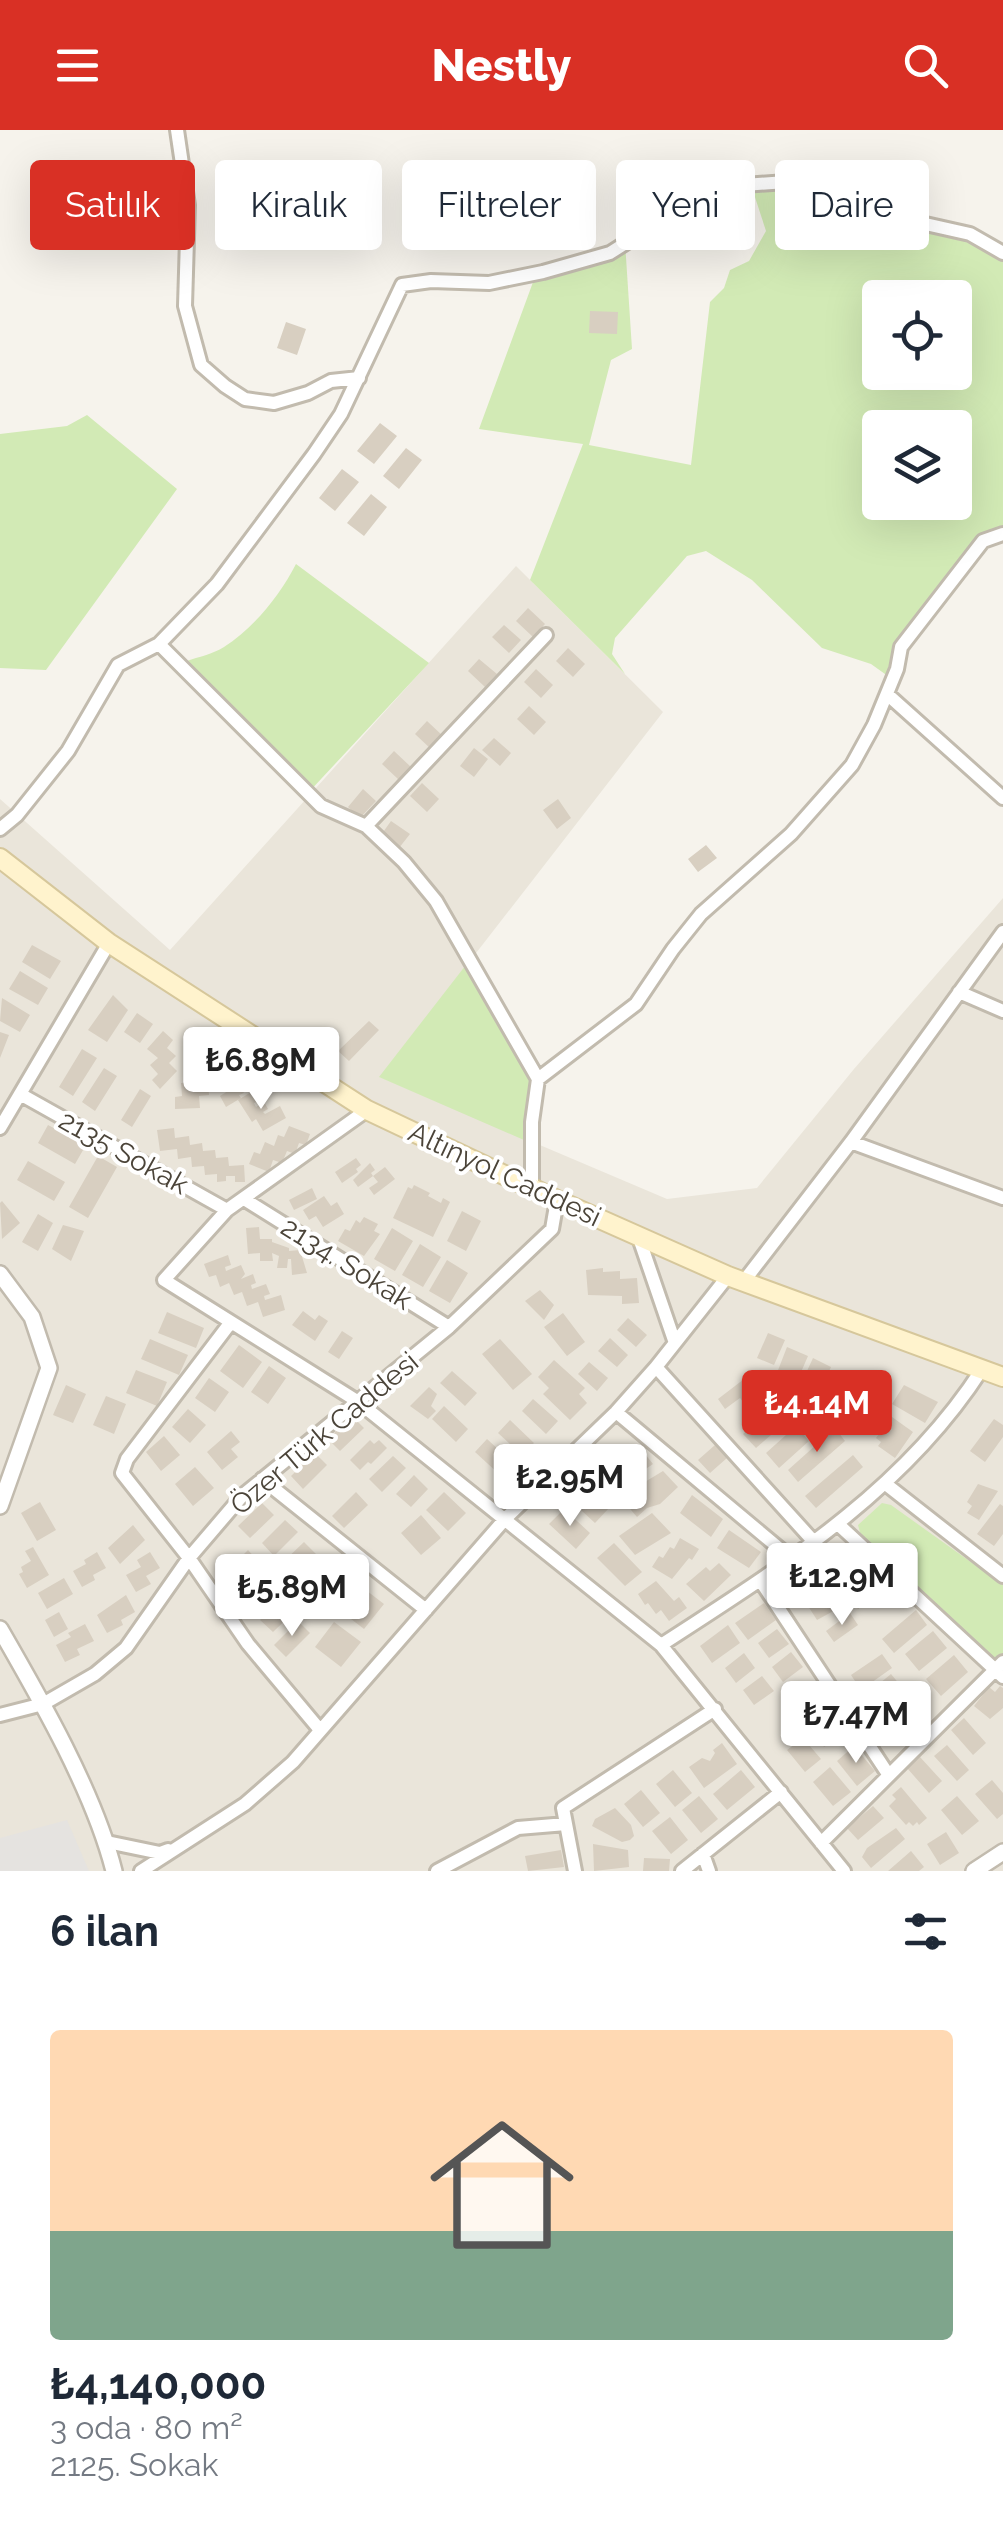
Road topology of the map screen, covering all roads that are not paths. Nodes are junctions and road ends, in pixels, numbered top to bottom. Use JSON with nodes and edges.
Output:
{"nodes":[{"id":1,"x":177,"y":130,"type":"edge"},
{"id":2,"x":1003,"y":254,"type":"edge"},
{"id":3,"x":359,"y":378,"type":"junction"},
{"id":4,"x":1003,"y":534,"type":"edge"},
{"id":5,"x":546,"y":635,"type":"dead end"},
{"id":6,"x":159,"y":644,"type":"junction"},
{"id":7,"x":886,"y":694,"type":"junction"},
{"id":8,"x":1003,"y":798,"type":"edge"},
{"id":9,"x":366,"y":826,"type":"junction"},
{"id":10,"x":0,"y":829,"type":"edge"},
{"id":11,"x":3,"y":868,"type":"edge"},
{"id":12,"x":1003,"y":932,"type":"edge"},
{"id":13,"x":109,"y":942,"type":"junction"},
{"id":14,"x":959,"y":992,"type":"junction"},
{"id":15,"x":1003,"y":1011,"type":"edge"},
{"id":16,"x":538,"y":1080,"type":"junction"},
{"id":17,"x":20,"y":1094,"type":"junction"},
{"id":18,"x":6,"y":1105,"type":"edge"},
{"id":19,"x":367,"y":1110,"type":"junction"},
{"id":20,"x":0,"y":1128,"type":"edge"},
{"id":21,"x":851,"y":1142,"type":"junction"},
{"id":22,"x":532,"y":1188,"type":"junction"},
{"id":23,"x":1003,"y":1198,"type":"edge"},
{"id":24,"x":244,"y":1199,"type":"junction"},
{"id":25,"x":556,"y":1200,"type":"junction"},
{"id":26,"x":228,"y":1210,"type":"junction"},
{"id":27,"x":638,"y":1235,"type":"junction"},
{"id":28,"x":0,"y":1274,"type":"edge"},
{"id":29,"x":736,"y":1278,"type":"junction"},
{"id":30,"x":230,"y":1322,"type":"junction"},
{"id":31,"x":449,"y":1327,"type":"junction"},
{"id":32,"x":674,"y":1343,"type":"junction"},
{"id":33,"x":656,"y":1367,"type":"junction"},
{"id":34,"x":982,"y":1369,"type":"junction"},
{"id":35,"x":1003,"y":1377,"type":"edge"},
{"id":36,"x":357,"y":1401,"type":"junction"},
{"id":37,"x":616,"y":1412,"type":"junction"},
{"id":38,"x":262,"y":1479,"type":"junction"},
{"id":39,"x":887,"y":1485,"type":"junction"},
{"id":40,"x":0,"y":1506,"type":"edge"},
{"id":41,"x":505,"y":1519,"type":"junction"},
{"id":42,"x":839,"y":1525,"type":"junction"},
{"id":43,"x":815,"y":1542,"type":"junction"},
{"id":44,"x":189,"y":1558,"type":"junction"},
{"id":45,"x":792,"y":1559,"type":"junction"},
{"id":46,"x":1003,"y":1576,"type":"edge"},
{"id":47,"x":760,"y":1580,"type":"junction"},
{"id":48,"x":426,"y":1610,"type":"junction"},
{"id":49,"x":0,"y":1629,"type":"edge"},
{"id":50,"x":661,"y":1645,"type":"junction"},
{"id":51,"x":1000,"y":1670,"type":"edge"},
{"id":52,"x":44,"y":1704,"type":"junction"},
{"id":53,"x":715,"y":1710,"type":"junction"},
{"id":54,"x":0,"y":1716,"type":"edge"},
{"id":55,"x":320,"y":1730,"type":"junction"},
{"id":56,"x":888,"y":1774,"type":"junction"},
{"id":57,"x":781,"y":1792,"type":"junction"},
{"id":58,"x":566,"y":1824,"type":"junction"},
{"id":59,"x":107,"y":1842,"type":"junction"},
{"id":60,"x":821,"y":1843,"type":"junction"},
{"id":61,"x":178,"y":1848,"type":"junction"},
{"id":62,"x":1003,"y":1852,"type":"edge"},
{"id":63,"x":703,"y":1854,"type":"junction"},
{"id":64,"x":114,"y":1871,"type":"edge"},
{"id":65,"x":141,"y":1871,"type":"edge"},
{"id":66,"x":437,"y":1871,"type":"edge"},
{"id":67,"x":575,"y":1871,"type":"edge"},
{"id":68,"x":682,"y":1871,"type":"edge"},
{"id":69,"x":709,"y":1871,"type":"edge"},
{"id":70,"x":844,"y":1871,"type":"edge"},
{"id":71,"x":974,"y":1871,"type":"edge"}],
"edges":[{"from":1,"to":3,"type":"street"},
{"from":2,"to":3,"type":"street"},
{"from":3,"to":6,"type":"street"},
{"from":4,"to":7,"type":"street"},
{"from":5,"to":9,"type":"street"},
{"from":6,"to":9,"type":"street"},
{"from":6,"to":10,"type":"street"},
{"from":7,"to":8,"type":"street"},
{"from":7,"to":16,"type":"street"},
{"from":9,"to":16,"type":"street"},
{"from":11,"to":13,"type":"main road","name":"Altınyol Caddesi"},
{"from":12,"to":14,"type":"street"},
{"from":13,"to":17,"type":"street"},
{"from":13,"to":19,"type":"main road","name":"Altınyol Caddesi"},
{"from":14,"to":15,"type":"street"},
{"from":14,"to":21,"type":"street"},
{"from":16,"to":22,"type":"street"},
{"from":17,"to":18,"type":"street"},
{"from":17,"to":26,"type":"street","name":"2135 Sokak"},
{"from":18,"to":20,"type":"street"},
{"from":19,"to":22,"type":"main road","name":"Altınyol Caddesi"},
{"from":19,"to":24,"type":"street"},
{"from":21,"to":23,"type":"street"},
{"from":21,"to":29,"type":"street"},
{"from":22,"to":25,"type":"main road","name":"Altınyol Caddesi"},
{"from":24,"to":26,"type":"street"},
{"from":24,"to":31,"type":"street","name":"2134. Sokak"},
{"from":25,"to":27,"type":"main road","name":"Altınyol Caddesi"},
{"from":25,"to":31,"type":"street","name":"Özer Türk Caddesi"},
{"from":26,"to":30,"type":"street"},
{"from":27,"to":29,"type":"main road","name":"Altınyol Caddesi"},
{"from":27,"to":32,"type":"street"},
{"from":28,"to":40,"type":"street"},
{"from":29,"to":32,"type":"street"},
{"from":29,"to":34,"type":"main road","name":"Altınyol Caddesi"},
{"from":30,"to":36,"type":"street"},
{"from":30,"to":44,"type":"street"},
{"from":31,"to":36,"type":"street","name":"Özer Türk Caddesi"},
{"from":32,"to":33,"type":"street"},
{"from":33,"to":37,"type":"street"},
{"from":33,"to":43,"type":"street"},
{"from":34,"to":35,"type":"main road","name":"Altınyol Caddesi"},
{"from":34,"to":39,"type":"street"},
{"from":36,"to":38,"type":"street","name":"Özer Türk Caddesi"},
{"from":36,"to":41,"type":"street"},
{"from":37,"to":41,"type":"street"},
{"from":37,"to":45,"type":"street"},
{"from":38,"to":44,"type":"street","name":"Özer Türk Caddesi"},
{"from":38,"to":48,"type":"street"},
{"from":39,"to":42,"type":"street"},
{"from":39,"to":46,"type":"street"},
{"from":41,"to":48,"type":"street"},
{"from":41,"to":50,"type":"street"},
{"from":42,"to":43,"type":"street"},
{"from":42,"to":51,"type":"street"},
{"from":43,"to":45,"type":"street"},
{"from":44,"to":52,"type":"street","name":"Özer Türk Caddesi"},
{"from":44,"to":55,"type":"street"},
{"from":45,"to":47,"type":"street"},
{"from":47,"to":50,"type":"street"},
{"from":47,"to":56,"type":"street"},
{"from":48,"to":55,"type":"street"},
{"from":49,"to":52,"type":"street"},
{"from":50,"to":53,"type":"street"},
{"from":51,"to":56,"type":"street"},
{"from":52,"to":54,"type":"street","name":"Özer Türk Caddesi"},
{"from":52,"to":59,"type":"street"},
{"from":53,"to":57,"type":"street"},
{"from":53,"to":58,"type":"street"},
{"from":55,"to":61,"type":"street"},
{"from":56,"to":60,"type":"street"},
{"from":57,"to":60,"type":"street"},
{"from":57,"to":63,"type":"street"},
{"from":58,"to":66,"type":"street"},
{"from":58,"to":67,"type":"street"},
{"from":59,"to":61,"type":"street"},
{"from":59,"to":64,"type":"street"},
{"from":60,"to":70,"type":"street"},
{"from":61,"to":65,"type":"street"},
{"from":62,"to":71,"type":"street"},
{"from":63,"to":68,"type":"street"},
{"from":63,"to":69,"type":"street"}]}
